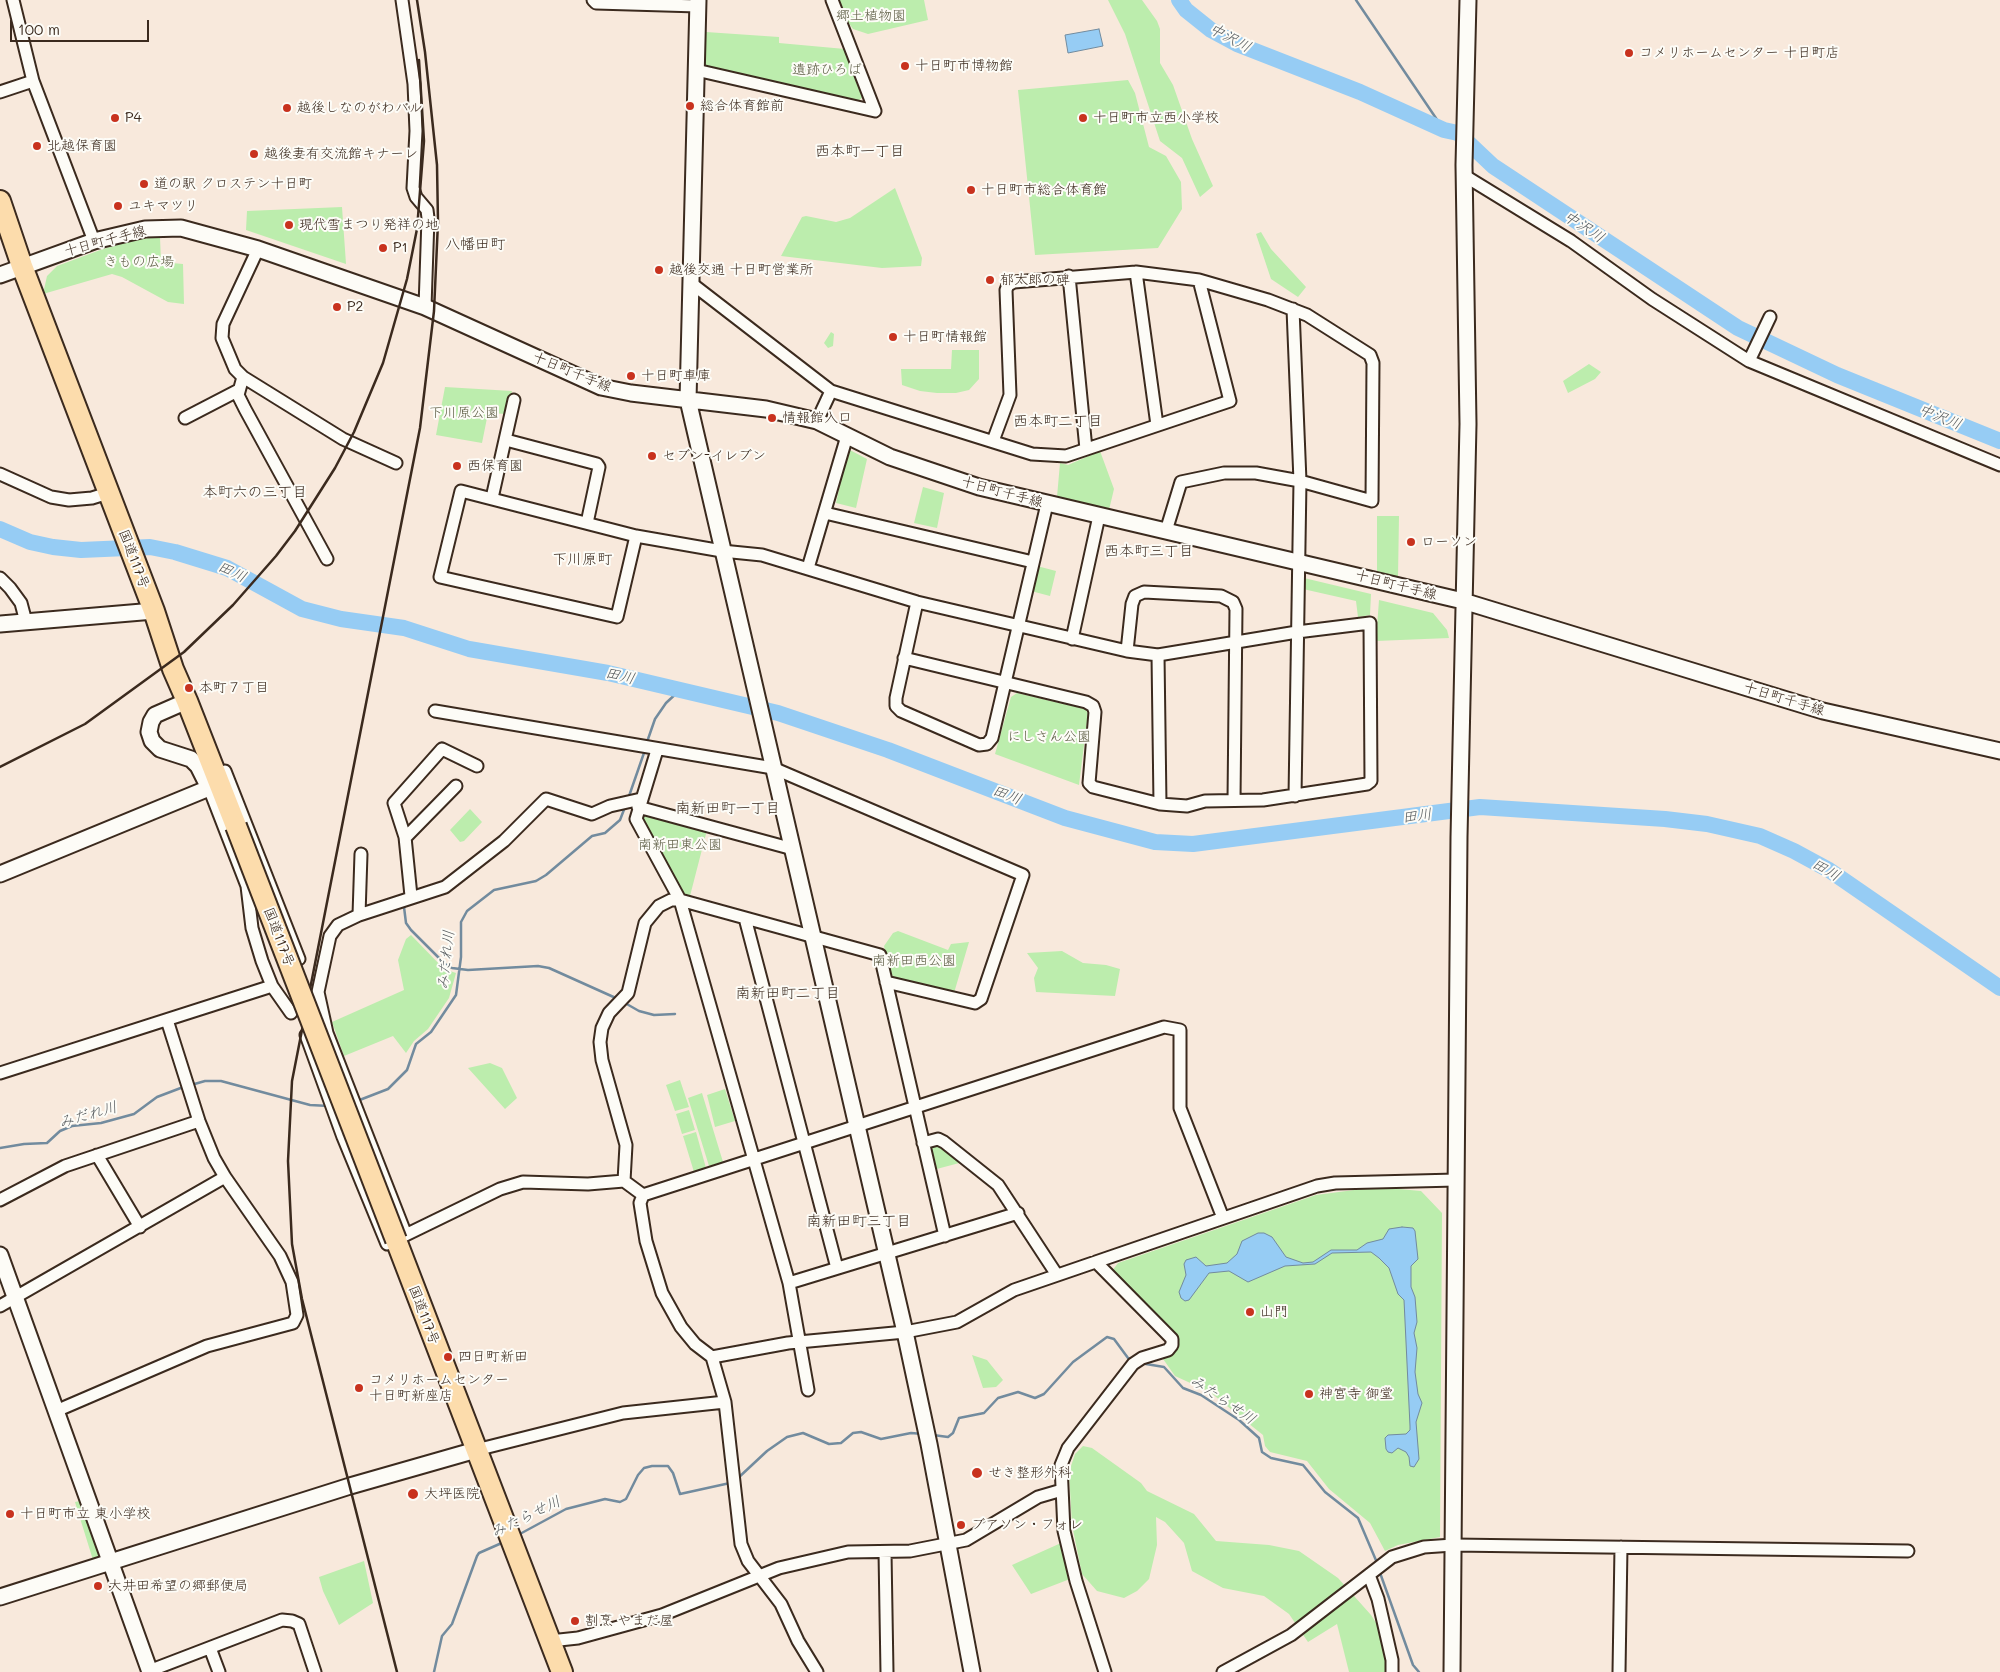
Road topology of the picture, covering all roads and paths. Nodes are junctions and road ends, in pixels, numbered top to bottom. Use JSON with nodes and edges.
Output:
{"nodes":[{"id":1,"x":13,"y":0,"type":"edge"},
{"id":2,"x":402,"y":0,"type":"edge"},
{"id":3,"x":593,"y":0,"type":"edge"},
{"id":4,"x":832,"y":0,"type":"edge"},
{"id":5,"x":1468,"y":0,"type":"edge"},
{"id":6,"x":698,"y":3,"type":"edge"},
{"id":7,"x":696,"y":70,"type":"junction"},
{"id":8,"x":33,"y":81,"type":"junction"},
{"id":9,"x":0,"y":92,"type":"edge"},
{"id":10,"x":1465,"y":171,"type":"junction"},
{"id":11,"x":0,"y":201,"type":"edge"},
{"id":12,"x":94,"y":241,"type":"junction"},
{"id":13,"x":258,"y":249,"type":"junction"},
{"id":14,"x":22,"y":266,"type":"junction"},
{"id":15,"x":1136,"y":272,"type":"junction"},
{"id":16,"x":0,"y":275,"type":"edge"},
{"id":17,"x":1070,"y":276,"type":"junction"},
{"id":18,"x":1199,"y":280,"type":"junction"},
{"id":19,"x":691,"y":283,"type":"junction"},
{"id":20,"x":425,"y":307,"type":"junction"},
{"id":21,"x":1292,"y":309,"type":"junction"},
{"id":22,"x":1769,"y":320,"type":"dead end"},
{"id":23,"x":1750,"y":358,"type":"junction"},
{"id":24,"x":243,"y":377,"type":"junction"},
{"id":25,"x":239,"y":390,"type":"junction"},
{"id":26,"x":831,"y":391,"type":"junction"},
{"id":27,"x":514,"y":400,"type":"dead end"},
{"id":28,"x":688,"y":400,"type":"junction"},
{"id":29,"x":185,"y":418,"type":"dead end"},
{"id":30,"x":818,"y":421,"type":"junction"},
{"id":31,"x":1157,"y":425,"type":"junction"},
{"id":32,"x":848,"y":436,"type":"junction"},
{"id":33,"x":506,"y":440,"type":"junction"},
{"id":34,"x":993,"y":441,"type":"junction"},
{"id":35,"x":1086,"y":448,"type":"junction"},
{"id":36,"x":396,"y":462,"type":"dead end"},
{"id":37,"x":2000,"y":465,"type":"edge"},
{"id":38,"x":0,"y":474,"type":"edge"},
{"id":39,"x":1300,"y":481,"type":"junction"},
{"id":40,"x":108,"y":493,"type":"junction"},
{"id":41,"x":492,"y":498,"type":"junction"},
{"id":42,"x":1047,"y":504,"type":"junction"},
{"id":43,"x":825,"y":513,"type":"junction"},
{"id":44,"x":1099,"y":516,"type":"junction"},
{"id":45,"x":586,"y":523,"type":"junction"},
{"id":46,"x":1166,"y":531,"type":"junction"},
{"id":47,"x":636,"y":536,"type":"junction"},
{"id":48,"x":722,"y":552,"type":"junction"},
{"id":49,"x":327,"y":559,"type":"dead end"},
{"id":50,"x":1033,"y":562,"type":"junction"},
{"id":51,"x":1298,"y":562,"type":"junction"},
{"id":52,"x":808,"y":568,"type":"junction"},
{"id":53,"x":0,"y":578,"type":"edge"},
{"id":54,"x":1463,"y":601,"type":"junction"},
{"id":55,"x":917,"y":602,"type":"junction"},
{"id":56,"x":154,"y":611,"type":"junction"},
{"id":57,"x":26,"y":622,"type":"junction"},
{"id":58,"x":0,"y":624,"type":"edge"},
{"id":59,"x":1018,"y":626,"type":"junction"},
{"id":60,"x":1297,"y":632,"type":"junction"},
{"id":61,"x":1072,"y":639,"type":"junction"},
{"id":62,"x":1234,"y":642,"type":"junction"},
{"id":63,"x":1127,"y":651,"type":"junction"},
{"id":64,"x":1158,"y":655,"type":"junction"},
{"id":65,"x":904,"y":658,"type":"junction"},
{"id":66,"x":1005,"y":682,"type":"junction"},
{"id":67,"x":188,"y":701,"type":"junction"},
{"id":68,"x":435,"y":711,"type":"dead end"},
{"id":69,"x":657,"y":750,"type":"junction"},
{"id":70,"x":2000,"y":751,"type":"edge"},
{"id":71,"x":476,"y":766,"type":"dead end"},
{"id":72,"x":773,"y":768,"type":"junction"},
{"id":73,"x":456,"y":786,"type":"dead end"},
{"id":74,"x":208,"y":788,"type":"junction"},
{"id":75,"x":1295,"y":796,"type":"junction"},
{"id":76,"x":1234,"y":800,"type":"junction"},
{"id":77,"x":638,"y":802,"type":"junction"},
{"id":78,"x":1160,"y":804,"type":"junction"},
{"id":79,"x":406,"y":838,"type":"junction"},
{"id":80,"x":793,"y":849,"type":"junction"},
{"id":81,"x":361,"y":854,"type":"dead end"},
{"id":82,"x":0,"y":874,"type":"edge"},
{"id":83,"x":411,"y":896,"type":"junction"},
{"id":84,"x":680,"y":900,"type":"junction"},
{"id":85,"x":359,"y":915,"type":"junction"},
{"id":86,"x":745,"y":918,"type":"junction"},
{"id":87,"x":814,"y":936,"type":"junction"},
{"id":88,"x":292,"y":942,"type":"junction"},
{"id":89,"x":260,"y":954,"type":"junction"},
{"id":90,"x":299,"y":959,"type":"dead end"},
{"id":91,"x":886,"y":982,"type":"junction"},
{"id":92,"x":272,"y":986,"type":"junction"},
{"id":93,"x":291,"y":1013,"type":"dead end"},
{"id":94,"x":167,"y":1020,"type":"junction"},
{"id":95,"x":306,"y":1036,"type":"dead end"},
{"id":96,"x":0,"y":1073,"type":"edge"},
{"id":97,"x":344,"y":1073,"type":"junction"},
{"id":98,"x":323,"y":1082,"type":"junction"},
{"id":99,"x":915,"y":1108,"type":"junction"},
{"id":100,"x":199,"y":1121,"type":"junction"},
{"id":101,"x":858,"y":1125,"type":"junction"},
{"id":102,"x":803,"y":1142,"type":"junction"},
{"id":103,"x":923,"y":1143,"type":"junction"},
{"id":104,"x":97,"y":1155,"type":"junction"},
{"id":105,"x":752,"y":1158,"type":"junction"},
{"id":106,"x":225,"y":1177,"type":"junction"},
{"id":107,"x":1456,"y":1180,"type":"junction"},
{"id":108,"x":624,"y":1181,"type":"junction"},
{"id":109,"x":642,"y":1195,"type":"junction"},
{"id":110,"x":0,"y":1200,"type":"edge"},
{"id":111,"x":1018,"y":1213,"type":"junction"},
{"id":112,"x":1223,"y":1218,"type":"junction"},
{"id":113,"x":140,"y":1226,"type":"junction"},
{"id":114,"x":945,"y":1236,"type":"junction"},
{"id":115,"x":401,"y":1238,"type":"junction"},
{"id":116,"x":887,"y":1253,"type":"junction"},
{"id":117,"x":0,"y":1255,"type":"edge"},
{"id":118,"x":1096,"y":1262,"type":"junction"},
{"id":119,"x":836,"y":1268,"type":"junction"},
{"id":120,"x":1057,"y":1274,"type":"junction"},
{"id":121,"x":789,"y":1283,"type":"junction"},
{"id":122,"x":16,"y":1298,"type":"junction"},
{"id":123,"x":0,"y":1306,"type":"edge"},
{"id":124,"x":905,"y":1332,"type":"junction"},
{"id":125,"x":801,"y":1342,"type":"junction"},
{"id":126,"x":712,"y":1357,"type":"junction"},
{"id":127,"x":808,"y":1390,"type":"dead end"},
{"id":128,"x":725,"y":1402,"type":"junction"},
{"id":129,"x":56,"y":1411,"type":"junction"},
{"id":130,"x":476,"y":1450,"type":"junction"},
{"id":131,"x":1062,"y":1490,"type":"junction"},
{"id":132,"x":948,"y":1545,"type":"junction"},
{"id":133,"x":1453,"y":1545,"type":"junction"},
{"id":134,"x":1621,"y":1547,"type":"junction"},
{"id":135,"x":1908,"y":1551,"type":"dead end"},
{"id":136,"x":886,"y":1552,"type":"junction"},
{"id":137,"x":112,"y":1562,"type":"junction"},
{"id":138,"x":758,"y":1575,"type":"junction"},
{"id":139,"x":1369,"y":1575,"type":"junction"},
{"id":140,"x":0,"y":1597,"type":"edge"},
{"id":141,"x":550,"y":1641,"type":"junction"},
{"id":142,"x":210,"y":1648,"type":"junction"},
{"id":143,"x":150,"y":1672,"type":"edge"},
{"id":144,"x":220,"y":1672,"type":"edge"},
{"id":145,"x":315,"y":1672,"type":"edge"},
{"id":146,"x":562,"y":1672,"type":"edge"},
{"id":147,"x":817,"y":1672,"type":"edge"},
{"id":148,"x":887,"y":1672,"type":"edge"},
{"id":149,"x":972,"y":1672,"type":"edge"},
{"id":150,"x":1105,"y":1672,"type":"edge"},
{"id":151,"x":1223,"y":1672,"type":"edge"},
{"id":152,"x":1392,"y":1672,"type":"edge"},
{"id":153,"x":1452,"y":1672,"type":"edge"},
{"id":154,"x":1619,"y":1672,"type":"edge"}],
"edges":[{"from":1,"to":8,"type":"street"},
{"from":2,"to":20,"type":"street"},
{"from":3,"to":6,"type":"street"},
{"from":4,"to":7,"type":"street"},
{"from":5,"to":10,"type":"street"},
{"from":6,"to":7,"type":"street"},
{"from":7,"to":19,"type":"street"},
{"from":8,"to":9,"type":"street"},
{"from":8,"to":12,"type":"street"},
{"from":10,"to":23,"type":"street"},
{"from":10,"to":54,"type":"street"},
{"from":11,"to":14,"type":"highway","name":"国道117号"},
{"from":12,"to":13,"type":"street","name":"十日町千手線"},
{"from":12,"to":14,"type":"street","name":"十日町千手線"},
{"from":13,"to":20,"type":"street","name":"十日町千手線"},
{"from":13,"to":24,"type":"street"},
{"from":14,"to":16,"type":"street","name":"十日町千手線"},
{"from":14,"to":40,"type":"highway","name":"国道117号"},
{"from":15,"to":17,"type":"street"},
{"from":15,"to":18,"type":"street"},
{"from":15,"to":31,"type":"street"},
{"from":17,"to":34,"type":"street"},
{"from":17,"to":35,"type":"street"},
{"from":18,"to":21,"type":"street"},
{"from":18,"to":31,"type":"street"},
{"from":19,"to":26,"type":"street"},
{"from":19,"to":28,"type":"street"},
{"from":20,"to":28,"type":"street","name":"十日町千手線"},
{"from":21,"to":39,"type":"street"},
{"from":21,"to":39,"type":"street"},
{"from":22,"to":23,"type":"street"},
{"from":23,"to":37,"type":"street"},
{"from":24,"to":25,"type":"street"},
{"from":24,"to":36,"type":"street"},
{"from":25,"to":29,"type":"street"},
{"from":25,"to":49,"type":"street"},
{"from":26,"to":30,"type":"street"},
{"from":26,"to":34,"type":"street"},
{"from":27,"to":33,"type":"street"},
{"from":28,"to":30,"type":"street","name":"十日町千手線"},
{"from":28,"to":48,"type":"street"},
{"from":30,"to":32,"type":"street","name":"十日町千手線"},
{"from":31,"to":35,"type":"street"},
{"from":32,"to":42,"type":"street","name":"十日町千手線"},
{"from":32,"to":43,"type":"street"},
{"from":33,"to":41,"type":"street"},
{"from":33,"to":45,"type":"street"},
{"from":34,"to":35,"type":"street"},
{"from":38,"to":40,"type":"street"},
{"from":39,"to":46,"type":"street"},
{"from":39,"to":51,"type":"street"},
{"from":40,"to":56,"type":"highway","name":"国道117号"},
{"from":41,"to":45,"type":"street"},
{"from":41,"to":47,"type":"street"},
{"from":42,"to":44,"type":"street","name":"十日町千手線"},
{"from":42,"to":50,"type":"street"},
{"from":43,"to":50,"type":"street"},
{"from":43,"to":52,"type":"street"},
{"from":44,"to":46,"type":"street","name":"十日町千手線"},
{"from":44,"to":61,"type":"street"},
{"from":45,"to":47,"type":"street"},
{"from":46,"to":51,"type":"street","name":"十日町千手線"},
{"from":47,"to":48,"type":"street"},
{"from":48,"to":52,"type":"street"},
{"from":48,"to":72,"type":"street"},
{"from":50,"to":59,"type":"street"},
{"from":51,"to":54,"type":"street","name":"十日町千手線"},
{"from":51,"to":60,"type":"street"},
{"from":52,"to":55,"type":"street"},
{"from":53,"to":57,"type":"street"},
{"from":54,"to":70,"type":"street","name":"十日町千手線"},
{"from":54,"to":107,"type":"street"},
{"from":55,"to":59,"type":"street"},
{"from":55,"to":65,"type":"street"},
{"from":56,"to":57,"type":"street"},
{"from":56,"to":67,"type":"highway","name":"国道117号"},
{"from":57,"to":58,"type":"street"},
{"from":59,"to":61,"type":"street"},
{"from":59,"to":66,"type":"street"},
{"from":60,"to":62,"type":"street"},
{"from":60,"to":75,"type":"street"},
{"from":60,"to":75,"type":"street"},
{"from":61,"to":63,"type":"street"},
{"from":62,"to":63,"type":"street"},
{"from":62,"to":64,"type":"street"},
{"from":62,"to":76,"type":"street"},
{"from":63,"to":64,"type":"street"},
{"from":64,"to":78,"type":"street"},
{"from":65,"to":66,"type":"street"},
{"from":65,"to":66,"type":"street"},
{"from":66,"to":78,"type":"street"},
{"from":67,"to":74,"type":"street"},
{"from":67,"to":88,"type":"street"},
{"from":67,"to":115,"type":"highway","name":"国道117号","bridge":true},
{"from":68,"to":69,"type":"street"},
{"from":69,"to":72,"type":"street"},
{"from":69,"to":77,"type":"street"},
{"from":71,"to":79,"type":"street"},
{"from":72,"to":80,"type":"street"},
{"from":72,"to":91,"type":"street"},
{"from":73,"to":79,"type":"street"},
{"from":74,"to":82,"type":"street"},
{"from":74,"to":89,"type":"street"},
{"from":75,"to":76,"type":"street"},
{"from":76,"to":78,"type":"street"},
{"from":77,"to":80,"type":"street"},
{"from":77,"to":83,"type":"street"},
{"from":77,"to":84,"type":"street"},
{"from":79,"to":83,"type":"street"},
{"from":80,"to":87,"type":"street"},
{"from":81,"to":85,"type":"street"},
{"from":83,"to":85,"type":"street"},
{"from":84,"to":86,"type":"street"},
{"from":84,"to":105,"type":"street"},
{"from":84,"to":108,"type":"street"},
{"from":85,"to":97,"type":"street"},
{"from":86,"to":87,"type":"street"},
{"from":86,"to":102,"type":"street"},
{"from":87,"to":91,"type":"street"},
{"from":87,"to":101,"type":"street"},
{"from":88,"to":89,"type":"street"},
{"from":88,"to":90,"type":"street"},
{"from":89,"to":92,"type":"street"},
{"from":91,"to":99,"type":"street"},
{"from":92,"to":93,"type":"street"},
{"from":92,"to":94,"type":"street"},
{"from":94,"to":96,"type":"street"},
{"from":94,"to":100,"type":"street"},
{"from":95,"to":98,"type":"street"},
{"from":97,"to":98,"type":"street"},
{"from":97,"to":115,"type":"street"},
{"from":98,"to":115,"type":"street"},
{"from":99,"to":101,"type":"street"},
{"from":99,"to":103,"type":"street"},
{"from":99,"to":112,"type":"street"},
{"from":100,"to":104,"type":"street"},
{"from":100,"to":106,"type":"street"},
{"from":101,"to":102,"type":"street"},
{"from":101,"to":116,"type":"street"},
{"from":102,"to":105,"type":"street"},
{"from":102,"to":119,"type":"street"},
{"from":103,"to":111,"type":"street"},
{"from":103,"to":114,"type":"street"},
{"from":104,"to":110,"type":"street"},
{"from":104,"to":113,"type":"street"},
{"from":105,"to":109,"type":"street"},
{"from":105,"to":121,"type":"street"},
{"from":106,"to":113,"type":"street"},
{"from":106,"to":129,"type":"street"},
{"from":107,"to":112,"type":"street"},
{"from":107,"to":133,"type":"street"},
{"from":108,"to":109,"type":"street"},
{"from":108,"to":115,"type":"street"},
{"from":109,"to":126,"type":"street"},
{"from":111,"to":114,"type":"street"},
{"from":111,"to":120,"type":"street"},
{"from":112,"to":118,"type":"street"},
{"from":113,"to":122,"type":"street"},
{"from":114,"to":116,"type":"street"},
{"from":115,"to":130,"type":"highway","name":"国道117号"},
{"from":116,"to":119,"type":"street"},
{"from":116,"to":124,"type":"street"},
{"from":117,"to":122,"type":"street"},
{"from":118,"to":120,"type":"street"},
{"from":118,"to":131,"type":"street"},
{"from":119,"to":121,"type":"street"},
{"from":120,"to":124,"type":"street"},
{"from":121,"to":125,"type":"street"},
{"from":122,"to":123,"type":"street"},
{"from":122,"to":129,"type":"street"},
{"from":124,"to":125,"type":"street"},
{"from":124,"to":132,"type":"street"},
{"from":125,"to":126,"type":"street"},
{"from":125,"to":127,"type":"street"},
{"from":126,"to":128,"type":"street"},
{"from":128,"to":130,"type":"street"},
{"from":128,"to":138,"type":"street"},
{"from":129,"to":137,"type":"street"},
{"from":130,"to":137,"type":"street"},
{"from":130,"to":141,"type":"highway","name":"国道117号"},
{"from":131,"to":132,"type":"street"},
{"from":131,"to":150,"type":"street"},
{"from":132,"to":136,"type":"street"},
{"from":132,"to":149,"type":"street"},
{"from":133,"to":134,"type":"street"},
{"from":133,"to":139,"type":"street"},
{"from":133,"to":153,"type":"street"},
{"from":134,"to":135,"type":"street"},
{"from":134,"to":154,"type":"street"},
{"from":136,"to":138,"type":"street"},
{"from":136,"to":148,"type":"street"},
{"from":137,"to":140,"type":"street"},
{"from":137,"to":143,"type":"street"},
{"from":138,"to":141,"type":"street"},
{"from":138,"to":147,"type":"street"},
{"from":139,"to":151,"type":"street"},
{"from":139,"to":152,"type":"street"},
{"from":141,"to":146,"type":"highway","name":"国道117号"},
{"from":142,"to":143,"type":"street"},
{"from":142,"to":144,"type":"street"},
{"from":142,"to":145,"type":"street"}]}
